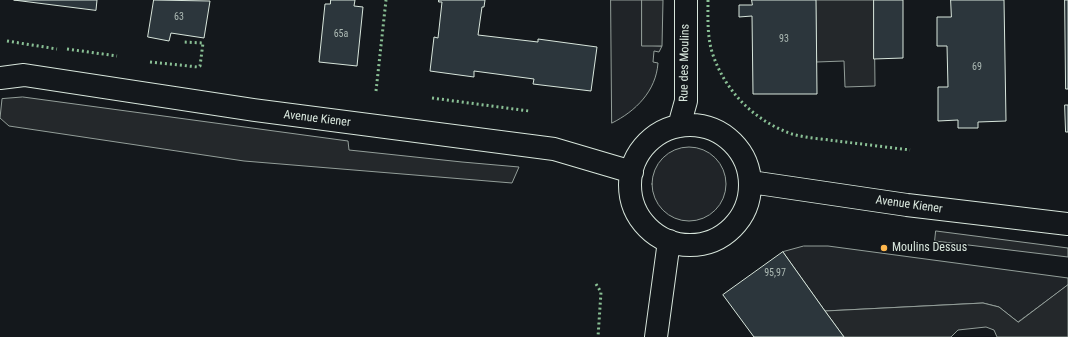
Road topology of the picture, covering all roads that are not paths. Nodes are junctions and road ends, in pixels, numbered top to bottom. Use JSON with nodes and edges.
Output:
{"nodes":[{"id":1,"x":686,"y":0,"type":"edge"},
{"id":2,"x":0,"y":78,"type":"edge"},
{"id":3,"x":679,"y":126,"type":"junction"},
{"id":4,"x":632,"y":172,"type":"junction"},
{"id":5,"x":751,"y":182,"type":"junction"},
{"id":6,"x":1068,"y":224,"type":"edge"},
{"id":7,"x":669,"y":241,"type":"junction"},
{"id":8,"x":656,"y":337,"type":"edge"}],
"edges":[{"from":1,"to":3,"type":"street","name":"Rue des Moulins"},
{"from":2,"to":4,"type":"street","name":"Avenue Kiener"},
{"from":3,"to":4,"type":"street"},
{"from":3,"to":5,"type":"street"},
{"from":4,"to":7,"type":"street"},
{"from":5,"to":6,"type":"street","name":"Avenue Kiener"},
{"from":5,"to":7,"type":"street"},
{"from":7,"to":8,"type":"street"}]}
